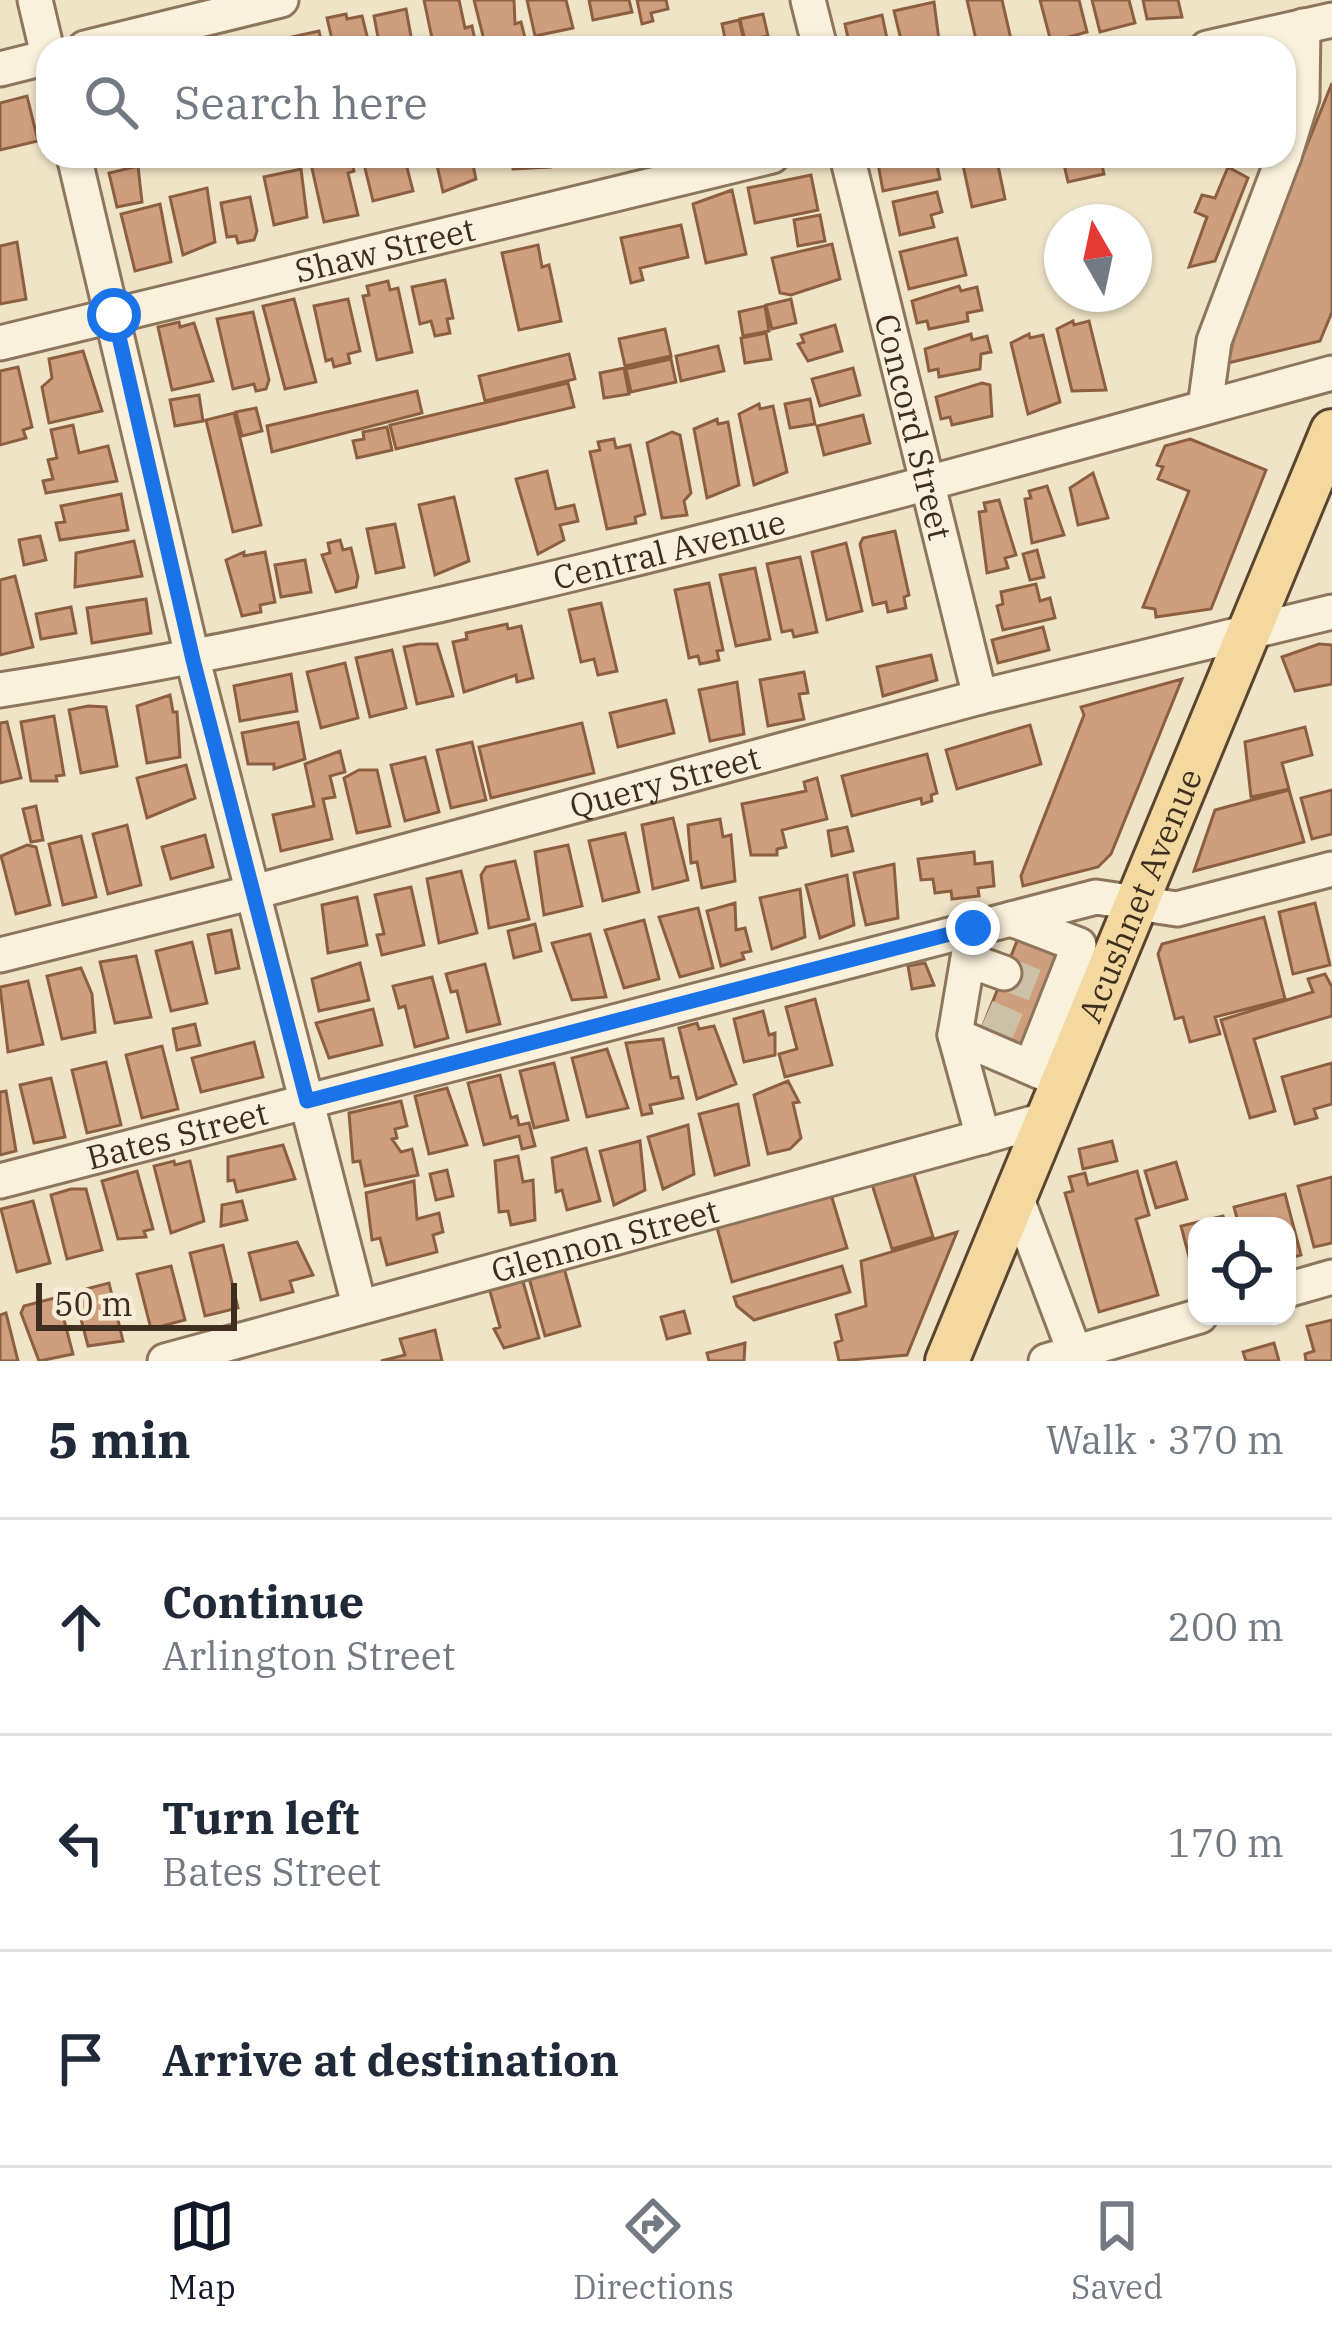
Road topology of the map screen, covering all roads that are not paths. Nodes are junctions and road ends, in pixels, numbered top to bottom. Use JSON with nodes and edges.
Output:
{"nodes":[{"id":1,"x":34,"y":0,"type":"edge"},
{"id":2,"x":281,"y":0,"type":"edge"},
{"id":3,"x":808,"y":0,"type":"edge"},
{"id":4,"x":1317,"y":23,"type":"edge"},
{"id":5,"x":43,"y":36,"type":"edge"},
{"id":6,"x":134,"y":36,"type":"edge"},
{"id":7,"x":817,"y":36,"type":"edge"},
{"id":8,"x":1260,"y":36,"type":"edge"},
{"id":9,"x":36,"y":59,"type":"edge"},
{"id":10,"x":0,"y":69,"type":"edge"},
{"id":11,"x":1296,"y":117,"type":"edge"},
{"id":12,"x":77,"y":168,"type":"edge"},
{"id":13,"x":722,"y":168,"type":"edge"},
{"id":14,"x":850,"y":168,"type":"edge"},
{"id":15,"x":1279,"y":168,"type":"edge"},
{"id":16,"x":114,"y":315,"type":"junction"},
{"id":17,"x":0,"y":343,"type":"edge"},
{"id":18,"x":1332,"y":373,"type":"edge"},
{"id":19,"x":1204,"y":407,"type":"junction"},
{"id":20,"x":1332,"y":431,"type":"edge"},
{"id":21,"x":930,"y":483,"type":"junction"},
{"id":22,"x":1332,"y":613,"type":"edge"},
{"id":23,"x":1247,"y":631,"type":"junction"},
{"id":24,"x":193,"y":660,"type":"junction"},
{"id":25,"x":0,"y":691,"type":"edge"},
{"id":26,"x":980,"y":697,"type":"junction"},
{"id":27,"x":1332,"y":869,"type":"edge"},
{"id":28,"x":254,"y":892,"type":"junction"},
{"id":29,"x":1137,"y":902,"type":"junction"},
{"id":30,"x":1011,"y":919,"type":"junction"},
{"id":31,"x":970,"y":944,"type":"junction"},
{"id":32,"x":1096,"y":952,"type":"junction"},
{"id":33,"x":0,"y":955,"type":"edge"},
{"id":34,"x":1004,"y":974,"type":"tunnel mouth"},
{"id":35,"x":967,"y":1019,"type":"junction"},
{"id":36,"x":1040,"y":1055,"type":"junction"},
{"id":37,"x":307,"y":1101,"type":"junction"},
{"id":38,"x":1044,"y":1120,"type":"junction"},
{"id":39,"x":983,"y":1137,"type":"junction"},
{"id":40,"x":0,"y":1181,"type":"edge"},
{"id":41,"x":1015,"y":1194,"type":"junction"},
{"id":42,"x":1332,"y":1277,"type":"edge"},
{"id":43,"x":1296,"y":1287,"type":"edge"},
{"id":44,"x":359,"y":1305,"type":"junction"},
{"id":45,"x":1188,"y":1320,"type":"edge"},
{"id":46,"x":1067,"y":1358,"type":"edge"},
{"id":47,"x":165,"y":1361,"type":"edge"},
{"id":48,"x":947,"y":1361,"type":"edge"}],
"edges":[{"from":1,"to":5,"type":"street"},
{"from":2,"to":6,"type":"street"},
{"from":3,"to":7,"type":"street"},
{"from":4,"to":8,"type":"street"},
{"from":4,"to":11,"type":"street"},
{"from":9,"to":10,"type":"street"},
{"from":12,"to":16,"type":"street"},
{"from":13,"to":16,"type":"street","name":"Shaw Street"},
{"from":14,"to":21,"type":"street","name":"Concord Street"},
{"from":15,"to":19,"type":"street"},
{"from":16,"to":17,"type":"street","name":"Shaw Street"},
{"from":16,"to":24,"type":"street"},
{"from":18,"to":19,"type":"street","name":"Central Avenue"},
{"from":19,"to":21,"type":"street","name":"Central Avenue"},
{"from":20,"to":23,"type":"main road","name":"Acushnet Avenue"},
{"from":21,"to":24,"type":"street","name":"Central Avenue"},
{"from":21,"to":26,"type":"street","name":"Concord Street"},
{"from":22,"to":23,"type":"street","name":"Query Street"},
{"from":23,"to":26,"type":"street","name":"Query Street"},
{"from":23,"to":29,"type":"main road","name":"Acushnet Avenue"},
{"from":24,"to":25,"type":"street","name":"Central Avenue"},
{"from":24,"to":28,"type":"street"},
{"from":26,"to":28,"type":"street","name":"Query Street"},
{"from":27,"to":29,"type":"street","name":"Bates Street"},
{"from":28,"to":33,"type":"street","name":"Query Street"},
{"from":28,"to":37,"type":"street"},
{"from":29,"to":30,"type":"street","name":"Bates Street"},
{"from":29,"to":32,"type":"main road","name":"Acushnet Avenue"},
{"from":30,"to":31,"type":"street","name":"Bates Street"},
{"from":30,"to":32,"type":"street"},
{"from":31,"to":34,"type":"street"},
{"from":31,"to":35,"type":"street"},
{"from":31,"to":37,"type":"street","name":"Bates Street"},
{"from":32,"to":36,"type":"main road","name":"Acushnet Avenue"},
{"from":32,"to":36,"type":"street"},
{"from":35,"to":36,"type":"street"},
{"from":35,"to":39,"type":"street"},
{"from":36,"to":38,"type":"main road","name":"Acushnet Avenue"},
{"from":37,"to":40,"type":"street","name":"Bates Street"},
{"from":37,"to":44,"type":"street"},
{"from":38,"to":39,"type":"street","name":"Glennon Street"},
{"from":38,"to":41,"type":"main road","name":"Acushnet Avenue"},
{"from":39,"to":44,"type":"street","name":"Glennon Street"},
{"from":41,"to":46,"type":"street"},
{"from":41,"to":48,"type":"main road","name":"Acushnet Avenue"},
{"from":42,"to":43,"type":"street"},
{"from":44,"to":47,"type":"street","name":"Glennon Street"},
{"from":45,"to":46,"type":"street"}]}
